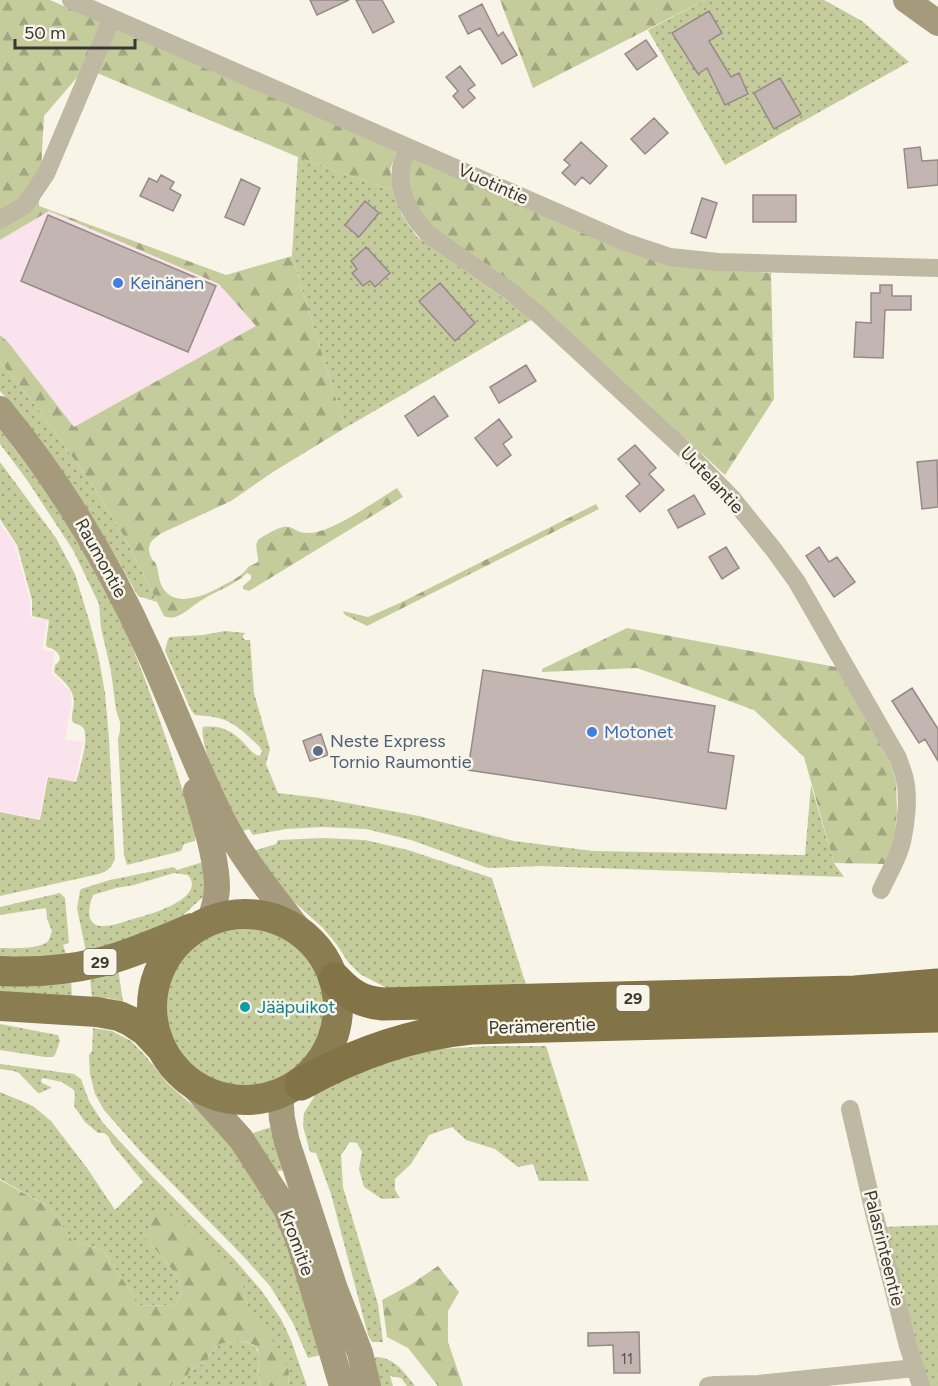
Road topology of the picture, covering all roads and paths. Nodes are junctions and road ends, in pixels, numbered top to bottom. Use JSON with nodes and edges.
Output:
{"nodes":[{"id":1,"x":71,"y":0,"type":"edge"},
{"id":2,"x":906,"y":0,"type":"edge"},
{"id":3,"x":112,"y":18,"type":"junction"},
{"id":4,"x":938,"y":23,"type":"edge"},
{"id":5,"x":409,"y":148,"type":"junction"},
{"id":6,"x":0,"y":220,"type":"edge"},
{"id":7,"x":938,"y":268,"type":"edge"},
{"id":8,"x":0,"y":409,"type":"edge"},
{"id":9,"x":178,"y":721,"type":"junction"},
{"id":10,"x":880,"y":890,"type":"dead end"},
{"id":11,"x":203,"y":924,"type":"junction"},
{"id":12,"x":297,"y":927,"type":"junction"},
{"id":13,"x":0,"y":971,"type":"edge"},
{"id":14,"x":335,"y":979,"type":"junction"},
{"id":15,"x":938,"y":985,"type":"edge"},
{"id":16,"x":0,"y":1006,"type":"edge"},
{"id":17,"x":938,"y":1016,"type":"edge"},
{"id":18,"x":160,"y":1047,"type":"junction"},
{"id":19,"x":196,"y":1089,"type":"junction"},
{"id":20,"x":291,"y":1089,"type":"junction"},
{"id":21,"x":850,"y":1109,"type":"dead end"},
{"id":22,"x":915,"y":1368,"type":"junction"},
{"id":23,"x":342,"y":1386,"type":"edge"},
{"id":24,"x":368,"y":1386,"type":"edge"},
{"id":25,"x":708,"y":1386,"type":"edge"},
{"id":26,"x":921,"y":1386,"type":"edge"}],
"edges":[{"from":1,"to":3,"type":"street","name":"Vuotintie"},
{"from":2,"to":4,"type":"main road"},
{"from":3,"to":5,"type":"street","name":"Vuotintie"},
{"from":3,"to":6,"type":"street"},
{"from":5,"to":7,"type":"street","name":"Vuotintie"},
{"from":5,"to":10,"type":"street","name":"Uutelantie"},
{"from":8,"to":9,"type":"main road","name":"Raumontie"},
{"from":9,"to":11,"type":"main road","name":"Raumontie"},
{"from":9,"to":12,"type":"main road","name":"Raumontie"},
{"from":11,"to":12,"type":"highway","number":"29"},
{"from":11,"to":13,"type":"highway","number":"29"},
{"from":11,"to":18,"type":"highway","number":"29"},
{"from":12,"to":14,"type":"highway","number":"29"},
{"from":14,"to":15,"type":"highway","name":"Perämerentie","number":"29"},
{"from":14,"to":20,"type":"highway","number":"29"},
{"from":16,"to":18,"type":"highway","number":"29"},
{"from":17,"to":20,"type":"highway","name":"Perämerentie","number":"29"},
{"from":18,"to":19,"type":"highway","number":"29"},
{"from":19,"to":20,"type":"highway","number":"29"},
{"from":19,"to":23,"type":"main road","name":"Kromitie"},
{"from":20,"to":24,"type":"main road","name":"Kromitie"},
{"from":21,"to":22,"type":"street","name":"Palasrinteentie"},
{"from":22,"to":25,"type":"street"},
{"from":22,"to":26,"type":"street","name":"Palasrinteentie"}]}
